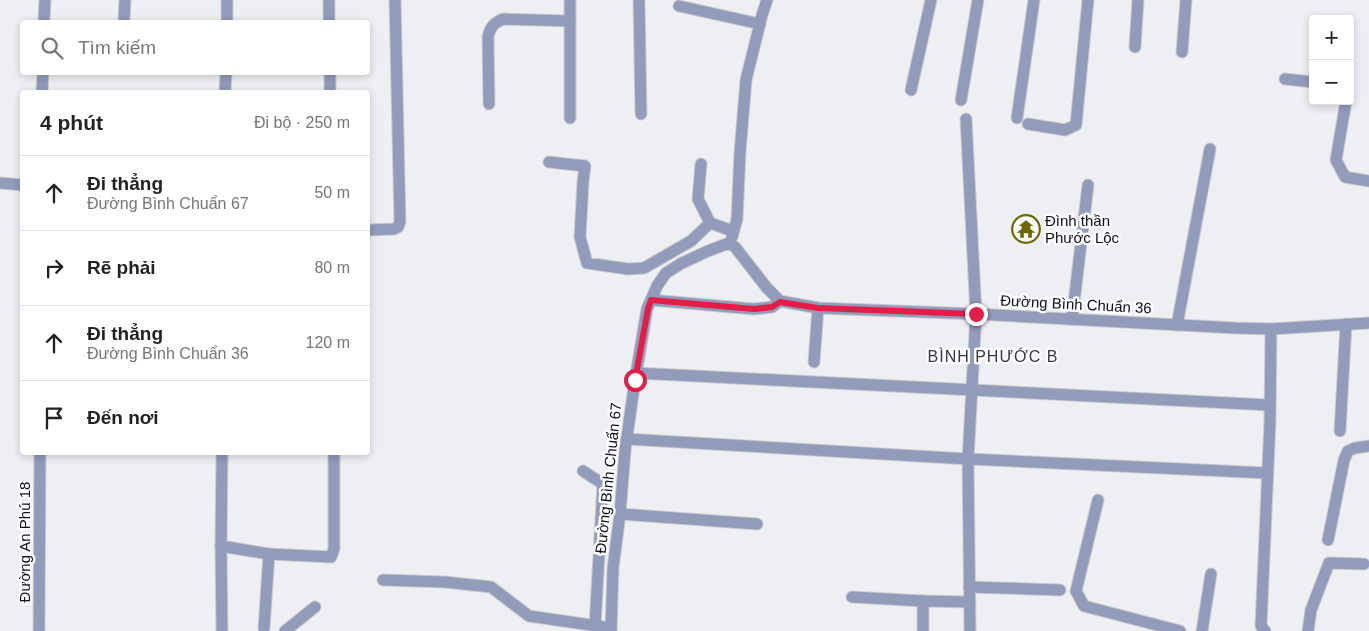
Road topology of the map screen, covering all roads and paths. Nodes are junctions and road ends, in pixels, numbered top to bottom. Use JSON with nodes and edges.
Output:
{"nodes":[{"id":1,"x":45,"y":0,"type":"edge"},
{"id":2,"x":125,"y":0,"type":"edge"},
{"id":3,"x":227,"y":0,"type":"edge"},
{"id":4,"x":329,"y":0,"type":"edge"},
{"id":5,"x":395,"y":0,"type":"edge"},
{"id":6,"x":570,"y":0,"type":"edge"},
{"id":7,"x":639,"y":0,"type":"edge"},
{"id":8,"x":767,"y":0,"type":"edge"},
{"id":9,"x":931,"y":0,"type":"edge"},
{"id":10,"x":978,"y":0,"type":"edge"},
{"id":11,"x":1034,"y":0,"type":"edge"},
{"id":12,"x":1088,"y":0,"type":"edge"},
{"id":13,"x":1138,"y":0,"type":"edge"},
{"id":14,"x":1186,"y":0,"type":"edge"},
{"id":15,"x":679,"y":6,"type":"dead end"},
{"id":16,"x":44,"y":20,"type":"edge"},
{"id":17,"x":124,"y":20,"type":"edge"},
{"id":18,"x":227,"y":20,"type":"edge"},
{"id":19,"x":329,"y":20,"type":"edge"},
{"id":20,"x":570,"y":21,"type":"junction"},
{"id":21,"x":760,"y":24,"type":"junction"},
{"id":22,"x":1135,"y":48,"type":"dead end"},
{"id":23,"x":1182,"y":52,"type":"dead end"},
{"id":24,"x":43,"y":75,"type":"edge"},
{"id":25,"x":226,"y":75,"type":"edge"},
{"id":26,"x":330,"y":75,"type":"edge"},
{"id":27,"x":1285,"y":79,"type":"dead end"},
{"id":28,"x":1309,"y":82,"type":"edge"},
{"id":29,"x":42,"y":90,"type":"edge"},
{"id":30,"x":226,"y":90,"type":"edge"},
{"id":31,"x":330,"y":90,"type":"edge"},
{"id":32,"x":910,"y":90,"type":"dead end"},
{"id":33,"x":961,"y":100,"type":"dead end"},
{"id":34,"x":488,"y":104,"type":"dead end"},
{"id":35,"x":1345,"y":105,"type":"edge"},
{"id":36,"x":641,"y":114,"type":"dead end"},
{"id":37,"x":570,"y":118,"type":"dead end"},
{"id":38,"x":1016,"y":118,"type":"dead end"},
{"id":39,"x":966,"y":119,"type":"dead end"},
{"id":40,"x":1028,"y":124,"type":"dead end"},
{"id":41,"x":1210,"y":150,"type":"dead end"},
{"id":42,"x":549,"y":162,"type":"dead end"},
{"id":43,"x":701,"y":164,"type":"dead end"},
{"id":44,"x":1369,"y":181,"type":"edge"},
{"id":45,"x":0,"y":183,"type":"edge"},
{"id":46,"x":20,"y":184,"type":"edge"},
{"id":47,"x":1088,"y":185,"type":"dead end"},
{"id":48,"x":710,"y":223,"type":"junction"},
{"id":49,"x":370,"y":230,"type":"edge"},
{"id":50,"x":733,"y":232,"type":"junction"},
{"id":51,"x":730,"y":243,"type":"junction"},
{"id":52,"x":651,"y":300,"type":"junction"},
{"id":53,"x":780,"y":302,"type":"junction"},
{"id":54,"x":818,"y":308,"type":"junction"},
{"id":55,"x":976,"y":314,"type":"junction"},
{"id":56,"x":1072,"y":319,"type":"junction"},
{"id":57,"x":1369,"y":322,"type":"edge"},
{"id":58,"x":1346,"y":324,"type":"junction"},
{"id":59,"x":1177,"y":325,"type":"junction"},
{"id":60,"x":1271,"y":329,"type":"junction"},
{"id":61,"x":814,"y":362,"type":"dead end"},
{"id":62,"x":636,"y":373,"type":"junction"},
{"id":63,"x":972,"y":390,"type":"junction"},
{"id":64,"x":1269,"y":404,"type":"junction"},
{"id":65,"x":1340,"y":431,"type":"dead end"},
{"id":66,"x":626,"y":439,"type":"junction"},
{"id":67,"x":1369,"y":446,"type":"edge"},
{"id":68,"x":40,"y":455,"type":"edge"},
{"id":69,"x":222,"y":455,"type":"edge"},
{"id":70,"x":334,"y":455,"type":"edge"},
{"id":71,"x":968,"y":458,"type":"junction"},
{"id":72,"x":583,"y":471,"type":"dead end"},
{"id":73,"x":1267,"y":473,"type":"junction"},
{"id":74,"x":1098,"y":500,"type":"dead end"},
{"id":75,"x":620,"y":514,"type":"junction"},
{"id":76,"x":758,"y":524,"type":"dead end"},
{"id":77,"x":1328,"y":540,"type":"dead end"},
{"id":78,"x":221,"y":546,"type":"junction"},
{"id":79,"x":270,"y":554,"type":"junction"},
{"id":80,"x":1364,"y":564,"type":"dead end"},
{"id":81,"x":1211,"y":574,"type":"dead end"},
{"id":82,"x":383,"y":580,"type":"dead end"},
{"id":83,"x":969,"y":587,"type":"junction"},
{"id":84,"x":1060,"y":590,"type":"dead end"},
{"id":85,"x":852,"y":597,"type":"dead end"},
{"id":86,"x":923,"y":601,"type":"junction"},
{"id":87,"x":970,"y":602,"type":"junction"},
{"id":88,"x":315,"y":607,"type":"dead end"},
{"id":89,"x":595,"y":626,"type":"junction"},
{"id":90,"x":264,"y":628,"type":"dead end"},
{"id":91,"x":611,"y":630,"type":"edge"},
{"id":92,"x":39,"y":631,"type":"edge"},
{"id":93,"x":222,"y":631,"type":"edge"},
{"id":94,"x":285,"y":631,"type":"edge"},
{"id":95,"x":923,"y":631,"type":"edge"},
{"id":96,"x":970,"y":631,"type":"edge"},
{"id":97,"x":1180,"y":631,"type":"edge"},
{"id":98,"x":1202,"y":631,"type":"edge"},
{"id":99,"x":1264,"y":631,"type":"edge"},
{"id":100,"x":1308,"y":631,"type":"edge"}],
"edges":[{"from":1,"to":16,"type":"street"},
{"from":2,"to":17,"type":"street"},
{"from":3,"to":18,"type":"street"},
{"from":4,"to":19,"type":"street"},
{"from":5,"to":49,"type":"street"},
{"from":6,"to":20,"type":"street"},
{"from":7,"to":36,"type":"street"},
{"from":8,"to":21,"type":"street"},
{"from":9,"to":32,"type":"street"},
{"from":10,"to":33,"type":"street"},
{"from":11,"to":38,"type":"street"},
{"from":12,"to":40,"type":"street"},
{"from":13,"to":22,"type":"street"},
{"from":14,"to":23,"type":"street"},
{"from":15,"to":21,"type":"street"},
{"from":20,"to":34,"type":"street"},
{"from":20,"to":37,"type":"street"},
{"from":21,"to":50,"type":"street"},
{"from":24,"to":29,"type":"street"},
{"from":25,"to":30,"type":"street"},
{"from":26,"to":31,"type":"street"},
{"from":27,"to":28,"type":"street"},
{"from":35,"to":44,"type":"street"},
{"from":39,"to":55,"type":"street"},
{"from":41,"to":59,"type":"street"},
{"from":42,"to":48,"type":"street"},
{"from":43,"to":48,"type":"street"},
{"from":45,"to":46,"type":"street"},
{"from":47,"to":56,"type":"street"},
{"from":48,"to":50,"type":"street"},
{"from":50,"to":51,"type":"street"},
{"from":51,"to":52,"type":"street"},
{"from":51,"to":53,"type":"street"},
{"from":52,"to":53,"type":"street"},
{"from":52,"to":62,"type":"street","name":"Đường Bình Chuẩn 67"},
{"from":53,"to":54,"type":"street","name":"Đường Bình Chuẩn 36"},
{"from":54,"to":55,"type":"street","name":"Đường Bình Chuẩn 36"},
{"from":54,"to":61,"type":"street"},
{"from":55,"to":56,"type":"street","name":"Đường Bình Chuẩn 36"},
{"from":55,"to":63,"type":"street"},
{"from":56,"to":59,"type":"street","name":"Đường Bình Chuẩn 36"},
{"from":57,"to":58,"type":"street","name":"Đường Bình Chuẩn 36"},
{"from":58,"to":60,"type":"street","name":"Đường Bình Chuẩn 36"},
{"from":58,"to":65,"type":"street"},
{"from":59,"to":60,"type":"street","name":"Đường Bình Chuẩn 36"},
{"from":60,"to":64,"type":"street"},
{"from":62,"to":63,"type":"street"},
{"from":62,"to":66,"type":"street","name":"Đường Bình Chuẩn 67"},
{"from":63,"to":64,"type":"street"},
{"from":63,"to":71,"type":"street"},
{"from":64,"to":73,"type":"street"},
{"from":66,"to":71,"type":"street"},
{"from":66,"to":75,"type":"street","name":"Đường Bình Chuẩn 67"},
{"from":67,"to":77,"type":"street"},
{"from":68,"to":92,"type":"street","name":"Đường An Phú 18"},
{"from":69,"to":78,"type":"street"},
{"from":70,"to":79,"type":"street"},
{"from":71,"to":73,"type":"street"},
{"from":71,"to":83,"type":"street"},
{"from":72,"to":89,"type":"street"},
{"from":73,"to":99,"type":"street"},
{"from":74,"to":97,"type":"street"},
{"from":75,"to":76,"type":"street"},
{"from":75,"to":91,"type":"street","name":"Đường Bình Chuẩn 67"},
{"from":78,"to":79,"type":"street"},
{"from":78,"to":93,"type":"street"},
{"from":79,"to":90,"type":"street"},
{"from":80,"to":100,"type":"street"},
{"from":81,"to":98,"type":"street"},
{"from":82,"to":89,"type":"street"},
{"from":83,"to":84,"type":"street"},
{"from":83,"to":87,"type":"street"},
{"from":85,"to":86,"type":"street"},
{"from":86,"to":87,"type":"street"},
{"from":86,"to":95,"type":"street"},
{"from":87,"to":96,"type":"street"},
{"from":88,"to":94,"type":"street"},
{"from":89,"to":91,"type":"street"}]}
